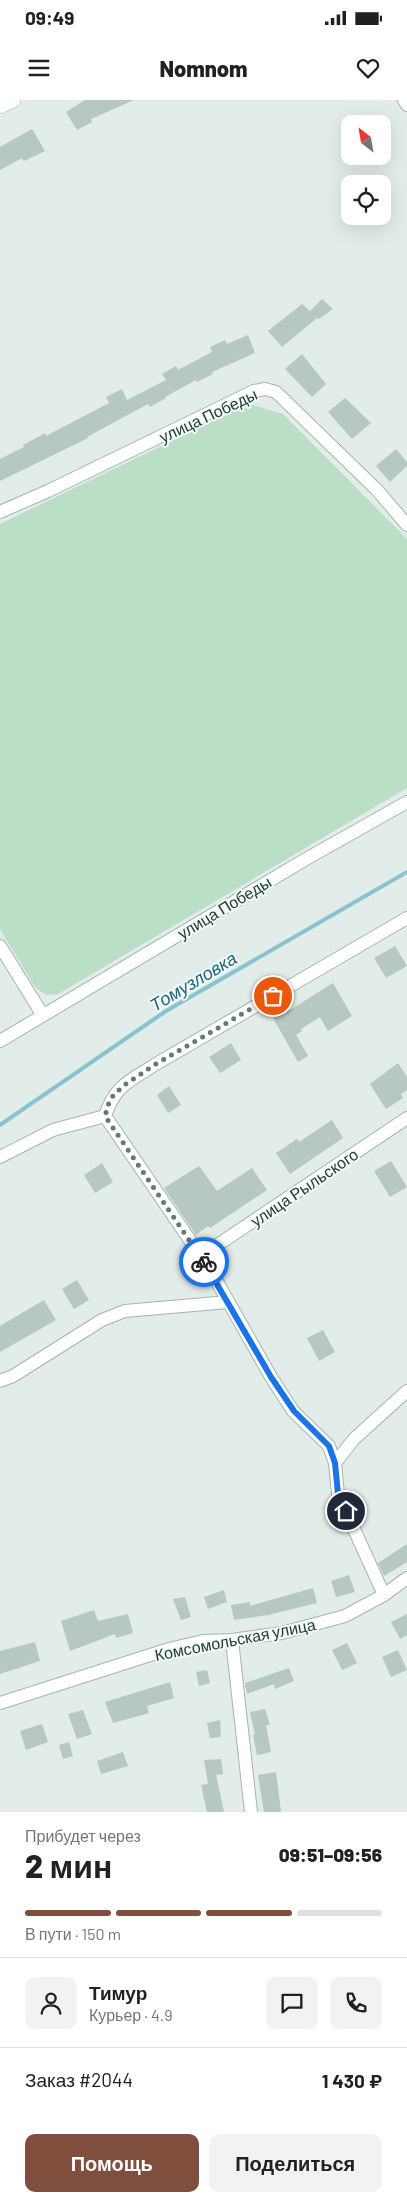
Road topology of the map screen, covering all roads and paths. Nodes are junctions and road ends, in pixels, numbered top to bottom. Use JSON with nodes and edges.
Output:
{"nodes":[{"id":1,"x":13,"y":100,"type":"edge"},
{"id":2,"x":404,"y":100,"type":"edge"},
{"id":3,"x":407,"y":105,"type":"edge"},
{"id":4,"x":0,"y":106,"type":"edge"},
{"id":5,"x":0,"y":512,"type":"edge"},
{"id":6,"x":407,"y":525,"type":"edge"},
{"id":7,"x":407,"y":802,"type":"edge"},
{"id":8,"x":407,"y":918,"type":"edge"},
{"id":9,"x":0,"y":946,"type":"edge"},
{"id":10,"x":42,"y":1014,"type":"junction"},
{"id":11,"x":0,"y":1041,"type":"edge"},
{"id":12,"x":105,"y":1116,"type":"junction"},
{"id":13,"x":407,"y":1118,"type":"edge"},
{"id":14,"x":0,"y":1157,"type":"edge"},
{"id":15,"x":200,"y":1256,"type":"junction"},
{"id":16,"x":228,"y":1302,"type":"junction"},
{"id":17,"x":0,"y":1381,"type":"edge"},
{"id":18,"x":407,"y":1391,"type":"edge"},
{"id":19,"x":335,"y":1463,"type":"junction"},
{"id":20,"x":407,"y":1578,"type":"edge"},
{"id":21,"x":384,"y":1595,"type":"junction"},
{"id":22,"x":232,"y":1640,"type":"junction"},
{"id":23,"x":0,"y":1703,"type":"edge"},
{"id":24,"x":250,"y":1812,"type":"edge"}],
"edges":[{"from":1,"to":4,"type":"street"},
{"from":2,"to":3,"type":"street"},
{"from":5,"to":6,"type":"street","name":"улица Победы"},
{"from":7,"to":10,"type":"street","name":"улица Победы"},
{"from":8,"to":12,"type":"street"},
{"from":9,"to":10,"type":"street"},
{"from":10,"to":11,"type":"street","name":"улица Победы"},
{"from":12,"to":14,"type":"street"},
{"from":12,"to":15,"type":"street"},
{"from":13,"to":15,"type":"street","name":"улица Рыльского"},
{"from":15,"to":16,"type":"street"},
{"from":16,"to":17,"type":"street"},
{"from":16,"to":19,"type":"street"},
{"from":18,"to":19,"type":"street"},
{"from":19,"to":21,"type":"street"},
{"from":20,"to":21,"type":"street","name":"Комсомольская улица"},
{"from":21,"to":22,"type":"street","name":"Комсомольская улица"},
{"from":22,"to":23,"type":"street","name":"Комсомольская улица"},
{"from":22,"to":24,"type":"street"}]}
